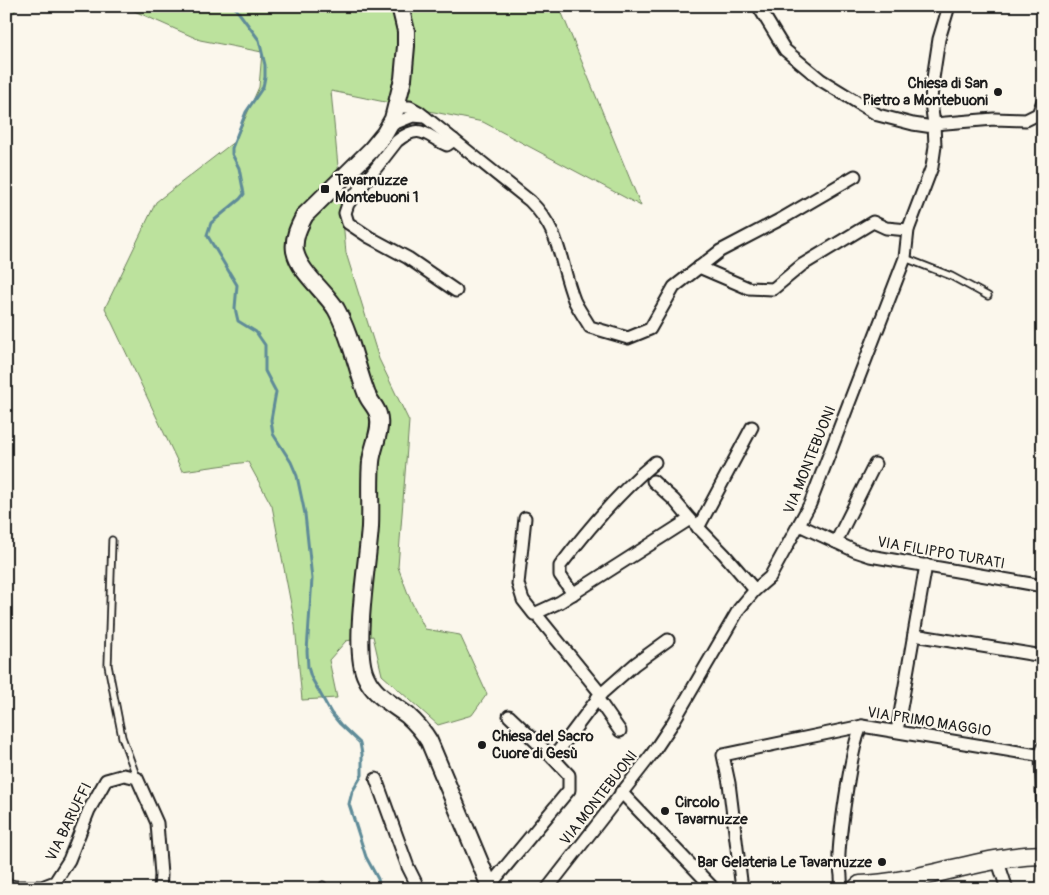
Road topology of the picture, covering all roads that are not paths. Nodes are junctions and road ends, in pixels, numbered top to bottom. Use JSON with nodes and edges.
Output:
{"nodes":[{"id":1,"x":400,"y":6,"type":"edge"},
{"id":2,"x":760,"y":6,"type":"edge"},
{"id":3,"x":949,"y":6,"type":"edge"},
{"id":4,"x":403,"y":80,"type":"junction"},
{"id":5,"x":1043,"y":101,"type":"edge"},
{"id":6,"x":397,"y":107,"type":"junction"},
{"id":7,"x":419,"y":115,"type":"junction"},
{"id":8,"x":391,"y":125,"type":"junction"},
{"id":9,"x":934,"y":125,"type":"junction"},
{"id":10,"x":454,"y":140,"type":"junction"},
{"id":11,"x":354,"y":166,"type":"junction"},
{"id":12,"x":855,"y":176,"type":"dead end"},
{"id":13,"x":370,"y":177,"type":"junction"},
{"id":14,"x":908,"y":230,"type":"junction"},
{"id":15,"x":905,"y":258,"type":"junction"},
{"id":16,"x":699,"y":267,"type":"junction"},
{"id":17,"x":456,"y":291,"type":"dead end"},
{"id":18,"x":988,"y":296,"type":"dead end"},
{"id":19,"x":752,"y":427,"type":"dead end"},
{"id":20,"x":655,"y":462,"type":"dead end"},
{"id":21,"x":875,"y":464,"type":"dead end"},
{"id":22,"x":653,"y":481,"type":"dead end"},
{"id":23,"x":526,"y":518,"type":"dead end"},
{"id":24,"x":690,"y":519,"type":"junction"},
{"id":25,"x":799,"y":524,"type":"junction"},
{"id":26,"x":698,"y":528,"type":"junction"},
{"id":27,"x":112,"y":540,"type":"dead end"},
{"id":28,"x":836,"y":542,"type":"junction"},
{"id":29,"x":926,"y":565,"type":"junction"},
{"id":30,"x":1043,"y":586,"type":"edge"},
{"id":31,"x":755,"y":590,"type":"junction"},
{"id":32,"x":573,"y":594,"type":"junction"},
{"id":33,"x":540,"y":619,"type":"dead end"},
{"id":34,"x":914,"y":634,"type":"junction"},
{"id":35,"x":668,"y":640,"type":"dead end"},
{"id":36,"x":1043,"y":656,"type":"edge"},
{"id":37,"x":599,"y":696,"type":"junction"},
{"id":38,"x":510,"y":716,"type":"dead end"},
{"id":39,"x":862,"y":726,"type":"junction"},
{"id":40,"x":620,"y":731,"type":"dead end"},
{"id":41,"x":897,"y":731,"type":"junction"},
{"id":42,"x":1042,"y":753,"type":"edge"},
{"id":43,"x":553,"y":758,"type":"junction"},
{"id":44,"x":137,"y":778,"type":"junction"},
{"id":45,"x":376,"y":779,"type":"dead end"},
{"id":46,"x":621,"y":792,"type":"junction"},
{"id":47,"x":1043,"y":816,"type":"edge"},
{"id":48,"x":1043,"y":855,"type":"edge"},
{"id":49,"x":997,"y":859,"type":"junction"},
{"id":50,"x":916,"y":877,"type":"junction"},
{"id":51,"x":6,"y":884,"type":"edge"},
{"id":52,"x":489,"y":888,"type":"edge"},
{"id":53,"x":855,"y":888,"type":"edge"},
{"id":54,"x":160,"y":889,"type":"edge"},
{"id":55,"x":419,"y":889,"type":"edge"},
{"id":56,"x":547,"y":889,"type":"edge"},
{"id":57,"x":714,"y":889,"type":"edge"},
{"id":58,"x":742,"y":889,"type":"edge"},
{"id":59,"x":888,"y":889,"type":"edge"},
{"id":60,"x":1007,"y":889,"type":"edge"}],
"edges":[{"from":1,"to":4,"type":"main road"},
{"from":2,"to":9,"type":"street"},
{"from":3,"to":9,"type":"street","name":"VIA MONTEBUONI"},
{"from":4,"to":6,"type":"main road"},
{"from":4,"to":7,"type":"street"},
{"from":5,"to":9,"type":"street"},
{"from":6,"to":7,"type":"street"},
{"from":6,"to":8,"type":"main road"},
{"from":7,"to":8,"type":"street"},
{"from":7,"to":10,"type":"street"},
{"from":8,"to":11,"type":"main road"},
{"from":9,"to":14,"type":"street","name":"VIA MONTEBUONI"},
{"from":10,"to":13,"type":"street"},
{"from":10,"to":16,"type":"street"},
{"from":11,"to":13,"type":"street"},
{"from":11,"to":52,"type":"main road"},
{"from":12,"to":16,"type":"street"},
{"from":13,"to":17,"type":"street"},
{"from":14,"to":15,"type":"street","name":"VIA MONTEBUONI"},
{"from":14,"to":16,"type":"street"},
{"from":15,"to":18,"type":"lane"},
{"from":15,"to":25,"type":"street","name":"VIA MONTEBUONI"},
{"from":19,"to":26,"type":"street"},
{"from":20,"to":32,"type":"street"},
{"from":21,"to":28,"type":"street"},
{"from":22,"to":24,"type":"street"},
{"from":23,"to":32,"type":"street"},
{"from":24,"to":26,"type":"street"},
{"from":24,"to":32,"type":"street"},
{"from":25,"to":28,"type":"street","name":"VIA FILIPPO TURATI"},
{"from":25,"to":31,"type":"street","name":"VIA MONTEBUONI"},
{"from":26,"to":31,"type":"street"},
{"from":27,"to":44,"type":"lane"},
{"from":28,"to":29,"type":"street","name":"VIA FILIPPO TURATI"},
{"from":29,"to":30,"type":"street","name":"VIA FILIPPO TURATI"},
{"from":29,"to":34,"type":"street"},
{"from":31,"to":46,"type":"street","name":"VIA MONTEBUONI"},
{"from":33,"to":37,"type":"street"},
{"from":34,"to":36,"type":"street"},
{"from":34,"to":41,"type":"street"},
{"from":35,"to":37,"type":"street"},
{"from":37,"to":40,"type":"street"},
{"from":37,"to":43,"type":"street"},
{"from":38,"to":43,"type":"street"},
{"from":39,"to":41,"type":"street","name":"VIA PRIMO MAGGIO"},
{"from":39,"to":53,"type":"street"},
{"from":39,"to":58,"type":"street","name":"VIA PRIMO MAGGIO"},
{"from":41,"to":42,"type":"street","name":"VIA PRIMO MAGGIO"},
{"from":42,"to":47,"type":"street"},
{"from":43,"to":52,"type":"street"},
{"from":44,"to":51,"type":"street","name":"VIA BARUFFI"},
{"from":44,"to":54,"type":"street"},
{"from":45,"to":55,"type":"street"},
{"from":46,"to":56,"type":"street","name":"VIA MONTEBUONI"},
{"from":46,"to":57,"type":"street"},
{"from":48,"to":49,"type":"main road"},
{"from":49,"to":50,"type":"main road"},
{"from":49,"to":60,"type":"street"},
{"from":50,"to":53,"type":"main road"},
{"from":50,"to":59,"type":"main road"}]}
